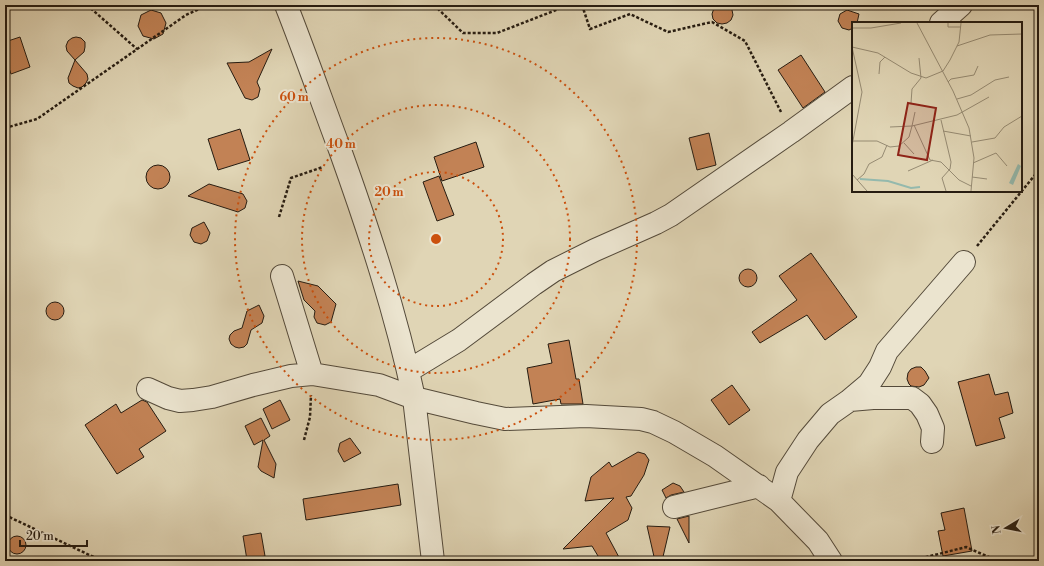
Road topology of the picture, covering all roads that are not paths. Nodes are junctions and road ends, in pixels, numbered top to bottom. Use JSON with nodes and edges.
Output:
{"nodes":[{"id":1,"x":286,"y":5,"type":"edge"},
{"id":2,"x":961,"y":5,"type":"edge"},
{"id":3,"x":942,"y":22,"type":"edge"},
{"id":4,"x":852,"y":88,"type":"edge"},
{"id":5,"x":964,"y":262,"type":"road end"},
{"id":6,"x":282,"y":276,"type":"dead end"},
{"id":7,"x":407,"y":366,"type":"junction"},
{"id":8,"x":312,"y":374,"type":"junction"},
{"id":9,"x":379,"y":385,"type":"junction"},
{"id":10,"x":148,"y":389,"type":"dead end"},
{"id":11,"x":414,"y":398,"type":"junction"},
{"id":12,"x":850,"y":400,"type":"junction"},
{"id":13,"x":932,"y":442,"type":"dead end"},
{"id":14,"x":759,"y":486,"type":"junction"},
{"id":15,"x":779,"y":501,"type":"junction"},
{"id":16,"x":674,"y":507,"type":"dead end"},
{"id":17,"x":433,"y":561,"type":"edge"},
{"id":18,"x":831,"y":561,"type":"edge"}],
"edges":[{"from":1,"to":7,"type":"street"},
{"from":2,"to":3,"type":"street"},
{"from":4,"to":7,"type":"street"},
{"from":5,"to":12,"type":"street"},
{"from":6,"to":8,"type":"street"},
{"from":7,"to":9,"type":"street"},
{"from":7,"to":11,"type":"street"},
{"from":8,"to":9,"type":"street"},
{"from":8,"to":10,"type":"street"},
{"from":9,"to":11,"type":"street"},
{"from":11,"to":14,"type":"street"},
{"from":11,"to":17,"type":"street"},
{"from":12,"to":13,"type":"street"},
{"from":12,"to":15,"type":"street"},
{"from":14,"to":15,"type":"street"},
{"from":14,"to":16,"type":"street"},
{"from":15,"to":18,"type":"street"}]}
